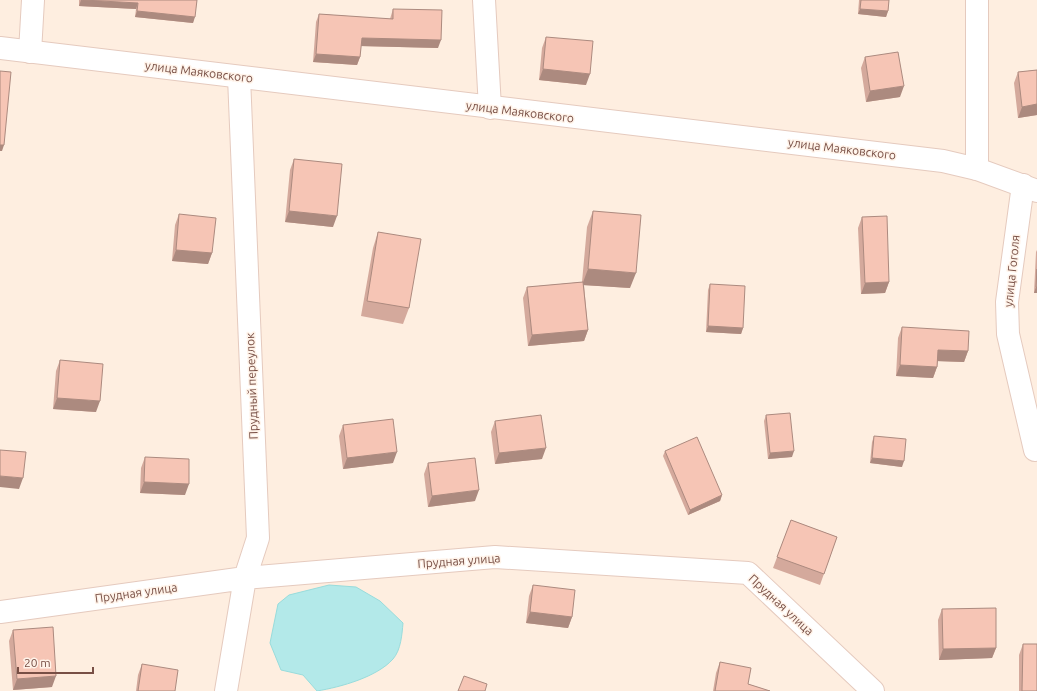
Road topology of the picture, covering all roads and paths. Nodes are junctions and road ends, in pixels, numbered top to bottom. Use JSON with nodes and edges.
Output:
{"nodes":[{"id":1,"x":33,"y":0,"type":"edge"},
{"id":2,"x":484,"y":0,"type":"edge"},
{"id":3,"x":976,"y":0,"type":"edge"},
{"id":4,"x":0,"y":48,"type":"edge"},
{"id":5,"x":30,"y":52,"type":"junction"},
{"id":6,"x":239,"y":77,"type":"junction"},
{"id":7,"x":490,"y":108,"type":"junction"},
{"id":8,"x":977,"y":169,"type":"junction"},
{"id":9,"x":1030,"y":188,"type":"edge"},
{"id":10,"x":1035,"y":450,"type":"dead end"},
{"id":11,"x":245,"y":578,"type":"junction"},
{"id":12,"x":0,"y":612,"type":"edge"},
{"id":13,"x":226,"y":691,"type":"edge"},
{"id":14,"x":872,"y":691,"type":"edge"}],
"edges":[{"from":1,"to":5,"type":"street"},
{"from":2,"to":7,"type":"street"},
{"from":3,"to":8,"type":"street"},
{"from":4,"to":5,"type":"street","name":"улица Маяковского"},
{"from":5,"to":6,"type":"street","name":"улица Маяковского"},
{"from":6,"to":7,"type":"street","name":"улица Маяковского"},
{"from":6,"to":11,"type":"street","name":"Прудный переулок"},
{"from":7,"to":8,"type":"street","name":"улица Маяковского"},
{"from":8,"to":9,"type":"street","name":"улица Маяковского"},
{"from":9,"to":10,"type":"street","name":"улица Гоголя"},
{"from":11,"to":12,"type":"street","name":"Прудная улица"},
{"from":11,"to":13,"type":"street","name":"Прудный переулок"},
{"from":11,"to":14,"type":"street","name":"Прудная улица"}]}
